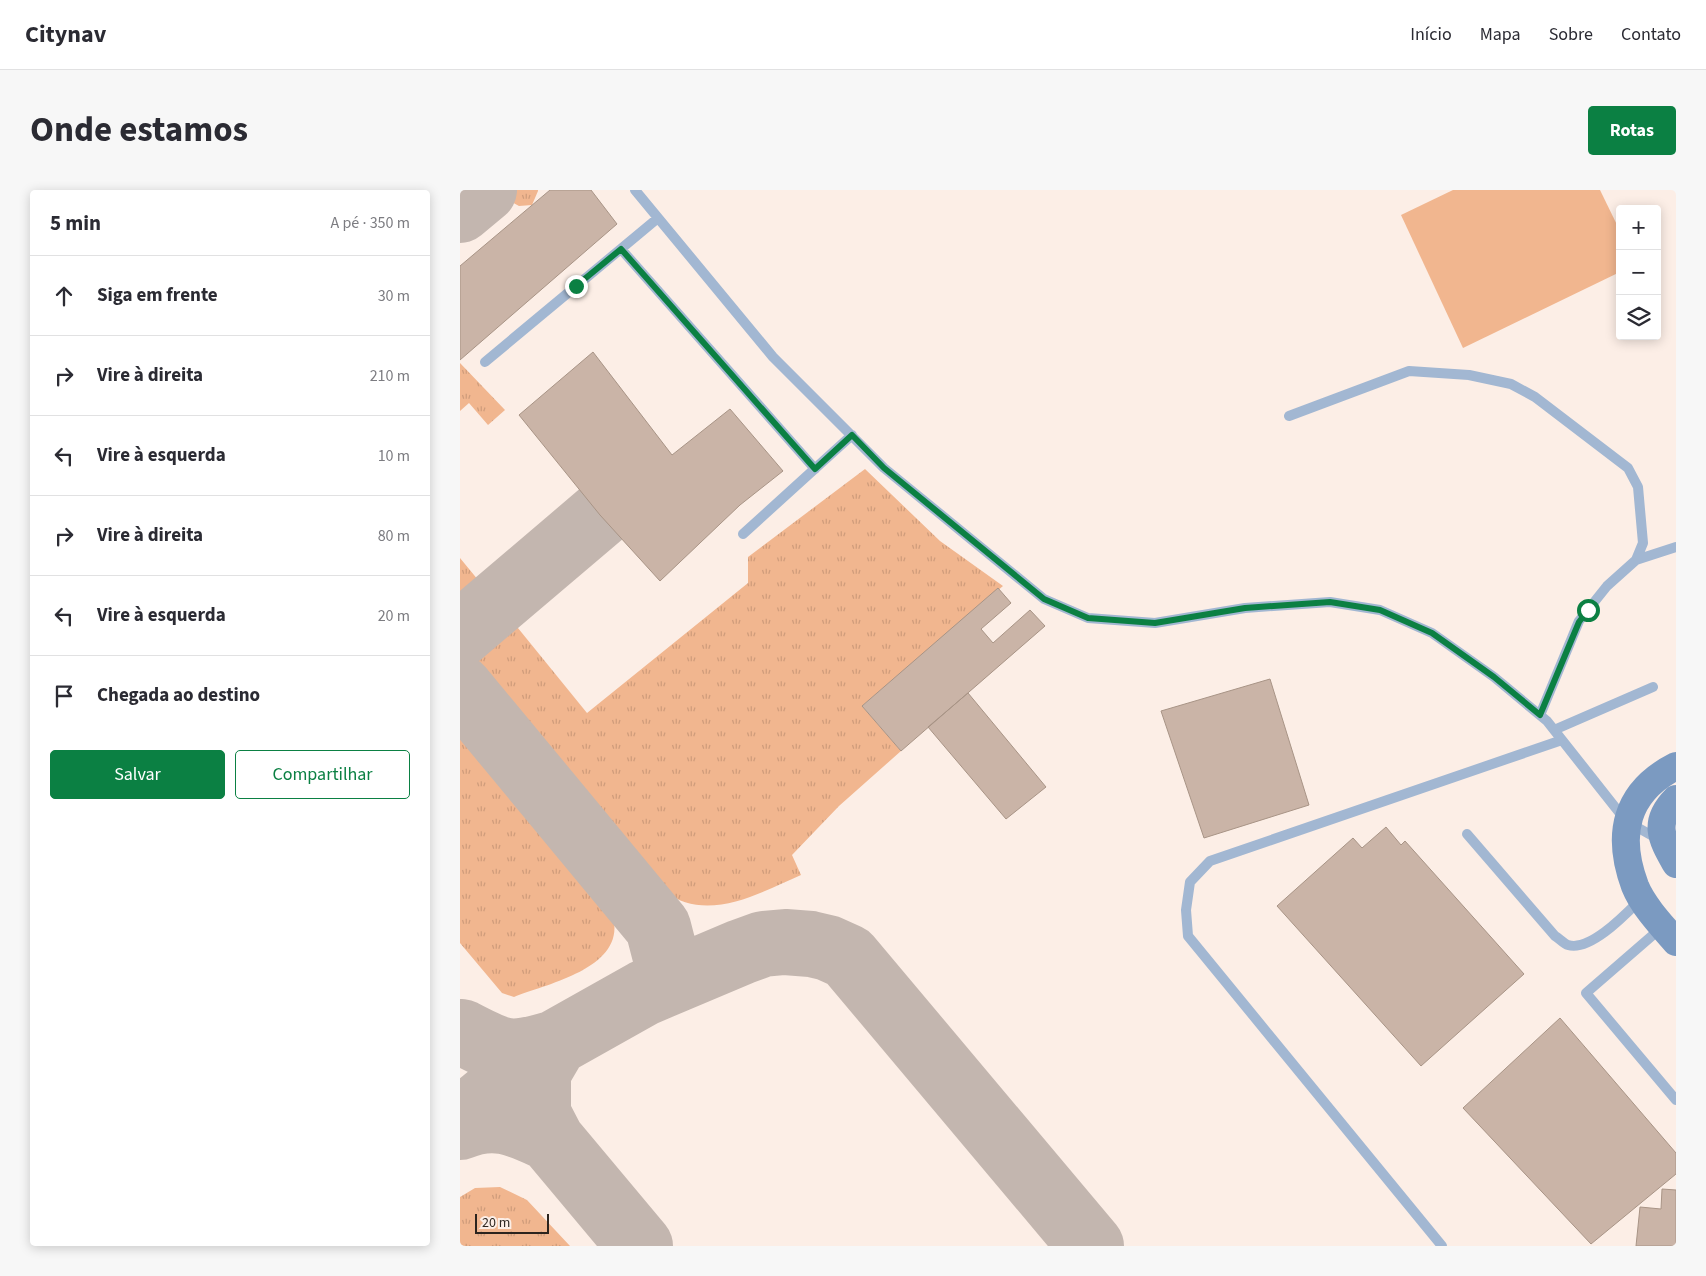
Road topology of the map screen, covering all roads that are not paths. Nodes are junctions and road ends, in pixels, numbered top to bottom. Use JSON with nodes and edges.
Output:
{"nodes":[{"id":1,"x":635,"y":190,"type":"edge"},
{"id":2,"x":658,"y":218,"type":"junction"},
{"id":3,"x":621,"y":249,"type":"junction"},
{"id":4,"x":485,"y":362,"type":"dead end"},
{"id":5,"x":1289,"y":416,"type":"dead end"},
{"id":6,"x":852,"y":435,"type":"junction"},
{"id":7,"x":815,"y":469,"type":"junction"},
{"id":8,"x":743,"y":534,"type":"dead end"},
{"id":9,"x":1676,"y":547,"type":"edge"},
{"id":10,"x":1636,"y":560,"type":"junction"},
{"id":11,"x":1653,"y":687,"type":"dead end"},
{"id":12,"x":1540,"y":715,"type":"junction"},
{"id":13,"x":1554,"y":730,"type":"junction"},
{"id":14,"x":1562,"y":740,"type":"junction"},
{"id":15,"x":1676,"y":766,"type":"edge"},
{"id":16,"x":1676,"y":799,"type":"edge"},
{"id":17,"x":1626,"y":821,"type":"junction"},
{"id":18,"x":1467,"y":834,"type":"dead end"},
{"id":19,"x":1670,"y":853,"type":"edge"},
{"id":20,"x":1643,"y":898,"type":"junction"},
{"id":21,"x":1669,"y":934,"type":"edge"},
{"id":22,"x":1676,"y":1100,"type":"edge"},
{"id":23,"x":1442,"y":1246,"type":"edge"}],
"edges":[{"from":1,"to":2,"type":"lane"},
{"from":2,"to":3,"type":"lane"},
{"from":2,"to":6,"type":"lane"},
{"from":3,"to":4,"type":"lane"},
{"from":3,"to":7,"type":"lane"},
{"from":5,"to":10,"type":"lane"},
{"from":6,"to":7,"type":"lane"},
{"from":6,"to":12,"type":"lane"},
{"from":7,"to":8,"type":"lane"},
{"from":9,"to":10,"type":"lane"},
{"from":10,"to":12,"type":"lane"},
{"from":11,"to":13,"type":"lane"},
{"from":12,"to":13,"type":"lane"},
{"from":13,"to":14,"type":"lane"},
{"from":14,"to":17,"type":"lane"},
{"from":14,"to":23,"type":"lane"},
{"from":15,"to":17,"type":"main road"},
{"from":16,"to":19,"type":"main road"},
{"from":17,"to":19,"type":"lane"},
{"from":17,"to":20,"type":"main road"},
{"from":18,"to":20,"type":"lane"},
{"from":20,"to":21,"type":"main road"},
{"from":21,"to":22,"type":"lane"}]}
